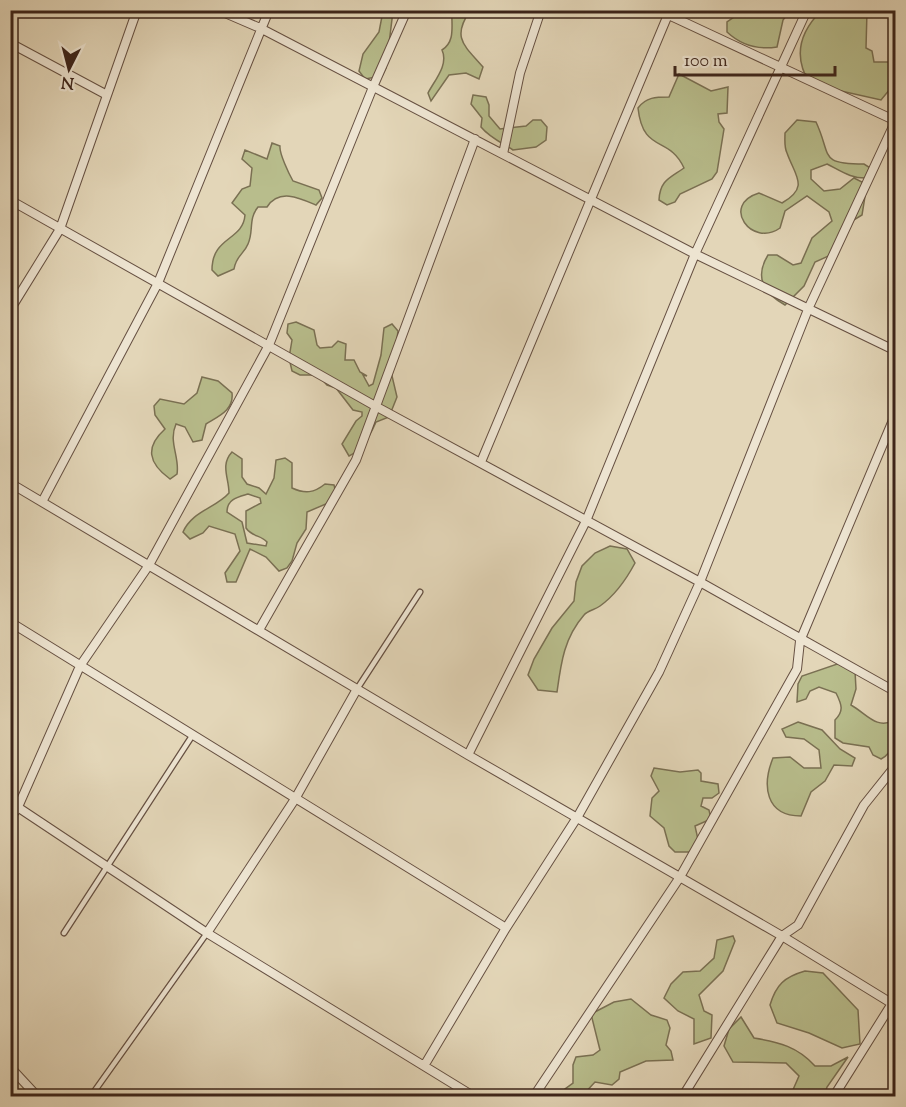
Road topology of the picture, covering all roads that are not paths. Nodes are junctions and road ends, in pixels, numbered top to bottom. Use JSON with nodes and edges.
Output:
{"nodes":[{"id":1,"x":137,"y":10,"type":"edge"},
{"id":2,"x":218,"y":10,"type":"edge"},
{"id":3,"x":268,"y":10,"type":"edge"},
{"id":4,"x":407,"y":10,"type":"edge"},
{"id":5,"x":541,"y":10,"type":"edge"},
{"id":6,"x":658,"y":10,"type":"edge"},
{"id":7,"x":807,"y":10,"type":"edge"},
{"id":8,"x":669,"y":13,"type":"edge"},
{"id":9,"x":260,"y":28,"type":"junction"},
{"id":10,"x":10,"y":43,"type":"edge"},
{"id":11,"x":780,"y":68,"type":"junction"},
{"id":12,"x":373,"y":87,"type":"junction"},
{"id":13,"x":108,"y":96,"type":"junction"},
{"id":14,"x":895,"y":120,"type":"edge"},
{"id":15,"x":475,"y":139,"type":"junction"},
{"id":16,"x":502,"y":154,"type":"junction"},
{"id":17,"x":590,"y":199,"type":"junction"},
{"id":18,"x":10,"y":200,"type":"edge"},
{"id":19,"x":60,"y":229,"type":"junction"},
{"id":20,"x":695,"y":254,"type":"junction"},
{"id":21,"x":158,"y":283,"type":"junction"},
{"id":22,"x":808,"y":307,"type":"junction"},
{"id":23,"x":10,"y":310,"type":"edge"},
{"id":24,"x":269,"y":345,"type":"junction"},
{"id":25,"x":896,"y":351,"type":"edge"},
{"id":26,"x":377,"y":407,"type":"junction"},
{"id":27,"x":896,"y":413,"type":"edge"},
{"id":28,"x":481,"y":462,"type":"junction"},
{"id":29,"x":10,"y":483,"type":"edge"},
{"id":30,"x":42,"y":502,"type":"junction"},
{"id":31,"x":586,"y":520,"type":"junction"},
{"id":32,"x":148,"y":566,"type":"junction"},
{"id":33,"x":700,"y":582,"type":"junction"},
{"id":34,"x":420,"y":592,"type":"dead end"},
{"id":35,"x":10,"y":622,"type":"edge"},
{"id":36,"x":260,"y":630,"type":"junction"},
{"id":37,"x":800,"y":641,"type":"junction"},
{"id":38,"x":80,"y":666,"type":"junction"},
{"id":39,"x":357,"y":689,"type":"junction"},
{"id":40,"x":896,"y":692,"type":"edge"},
{"id":41,"x":192,"y":736,"type":"junction"},
{"id":42,"x":468,"y":755,"type":"junction"},
{"id":43,"x":896,"y":765,"type":"edge"},
{"id":44,"x":295,"y":800,"type":"junction"},
{"id":45,"x":14,"y":804,"type":"edge"},
{"id":46,"x":578,"y":816,"type":"junction"},
{"id":47,"x":10,"y":819,"type":"edge"},
{"id":48,"x":107,"y":866,"type":"junction"},
{"id":49,"x":680,"y":877,"type":"junction"},
{"id":50,"x":506,"y":928,"type":"junction"},
{"id":51,"x":64,"y":933,"type":"dead end"},
{"id":52,"x":207,"y":933,"type":"junction"},
{"id":53,"x":782,"y":936,"type":"junction"},
{"id":54,"x":894,"y":1002,"type":"edge"},
{"id":55,"x":424,"y":1066,"type":"junction"},
{"id":56,"x":10,"y":1067,"type":"edge"},
{"id":57,"x":37,"y":1096,"type":"edge"},
{"id":58,"x":91,"y":1096,"type":"edge"},
{"id":59,"x":472,"y":1096,"type":"edge"},
{"id":60,"x":534,"y":1096,"type":"edge"},
{"id":61,"x":683,"y":1096,"type":"edge"},
{"id":62,"x":834,"y":1096,"type":"edge"}],
"edges":[{"from":1,"to":13,"type":"street"},
{"from":2,"to":9,"type":"street"},
{"from":3,"to":9,"type":"street"},
{"from":4,"to":12,"type":"street"},
{"from":5,"to":16,"type":"street"},
{"from":6,"to":8,"type":"street"},
{"from":7,"to":11,"type":"street"},
{"from":8,"to":11,"type":"street"},
{"from":8,"to":17,"type":"street"},
{"from":9,"to":12,"type":"street"},
{"from":9,"to":21,"type":"street"},
{"from":10,"to":13,"type":"street"},
{"from":11,"to":14,"type":"street"},
{"from":11,"to":20,"type":"street"},
{"from":12,"to":15,"type":"street"},
{"from":12,"to":24,"type":"street"},
{"from":13,"to":19,"type":"street"},
{"from":14,"to":22,"type":"street"},
{"from":15,"to":16,"type":"street"},
{"from":15,"to":26,"type":"street"},
{"from":16,"to":17,"type":"street"},
{"from":17,"to":20,"type":"street"},
{"from":17,"to":28,"type":"street"},
{"from":18,"to":19,"type":"street"},
{"from":19,"to":21,"type":"street"},
{"from":19,"to":23,"type":"street"},
{"from":20,"to":22,"type":"street"},
{"from":20,"to":31,"type":"street"},
{"from":21,"to":24,"type":"street"},
{"from":21,"to":30,"type":"street"},
{"from":22,"to":25,"type":"street"},
{"from":22,"to":33,"type":"street"},
{"from":24,"to":26,"type":"street"},
{"from":24,"to":32,"type":"street"},
{"from":26,"to":28,"type":"street"},
{"from":26,"to":36,"type":"street"},
{"from":27,"to":37,"type":"street"},
{"from":28,"to":31,"type":"street"},
{"from":29,"to":30,"type":"street"},
{"from":30,"to":32,"type":"street"},
{"from":31,"to":33,"type":"street"},
{"from":31,"to":42,"type":"street"},
{"from":32,"to":36,"type":"street"},
{"from":32,"to":38,"type":"street"},
{"from":33,"to":37,"type":"street"},
{"from":33,"to":46,"type":"street"},
{"from":34,"to":39,"type":"lane"},
{"from":35,"to":38,"type":"street"},
{"from":36,"to":39,"type":"street"},
{"from":37,"to":40,"type":"street"},
{"from":37,"to":49,"type":"street"},
{"from":38,"to":41,"type":"street"},
{"from":38,"to":45,"type":"street"},
{"from":39,"to":42,"type":"street"},
{"from":39,"to":44,"type":"street"},
{"from":41,"to":44,"type":"street"},
{"from":41,"to":48,"type":"lane"},
{"from":42,"to":46,"type":"street"},
{"from":43,"to":53,"type":"street"},
{"from":44,"to":50,"type":"street"},
{"from":44,"to":52,"type":"street"},
{"from":45,"to":47,"type":"street"},
{"from":45,"to":48,"type":"street"},
{"from":46,"to":49,"type":"street"},
{"from":46,"to":50,"type":"street"},
{"from":48,"to":51,"type":"lane"},
{"from":48,"to":52,"type":"street"},
{"from":49,"to":53,"type":"street"},
{"from":49,"to":60,"type":"street"},
{"from":50,"to":55,"type":"street"},
{"from":52,"to":55,"type":"street"},
{"from":52,"to":58,"type":"lane"},
{"from":53,"to":54,"type":"street"},
{"from":53,"to":61,"type":"street"},
{"from":54,"to":62,"type":"street"},
{"from":55,"to":59,"type":"street"},
{"from":56,"to":57,"type":"street"}]}
